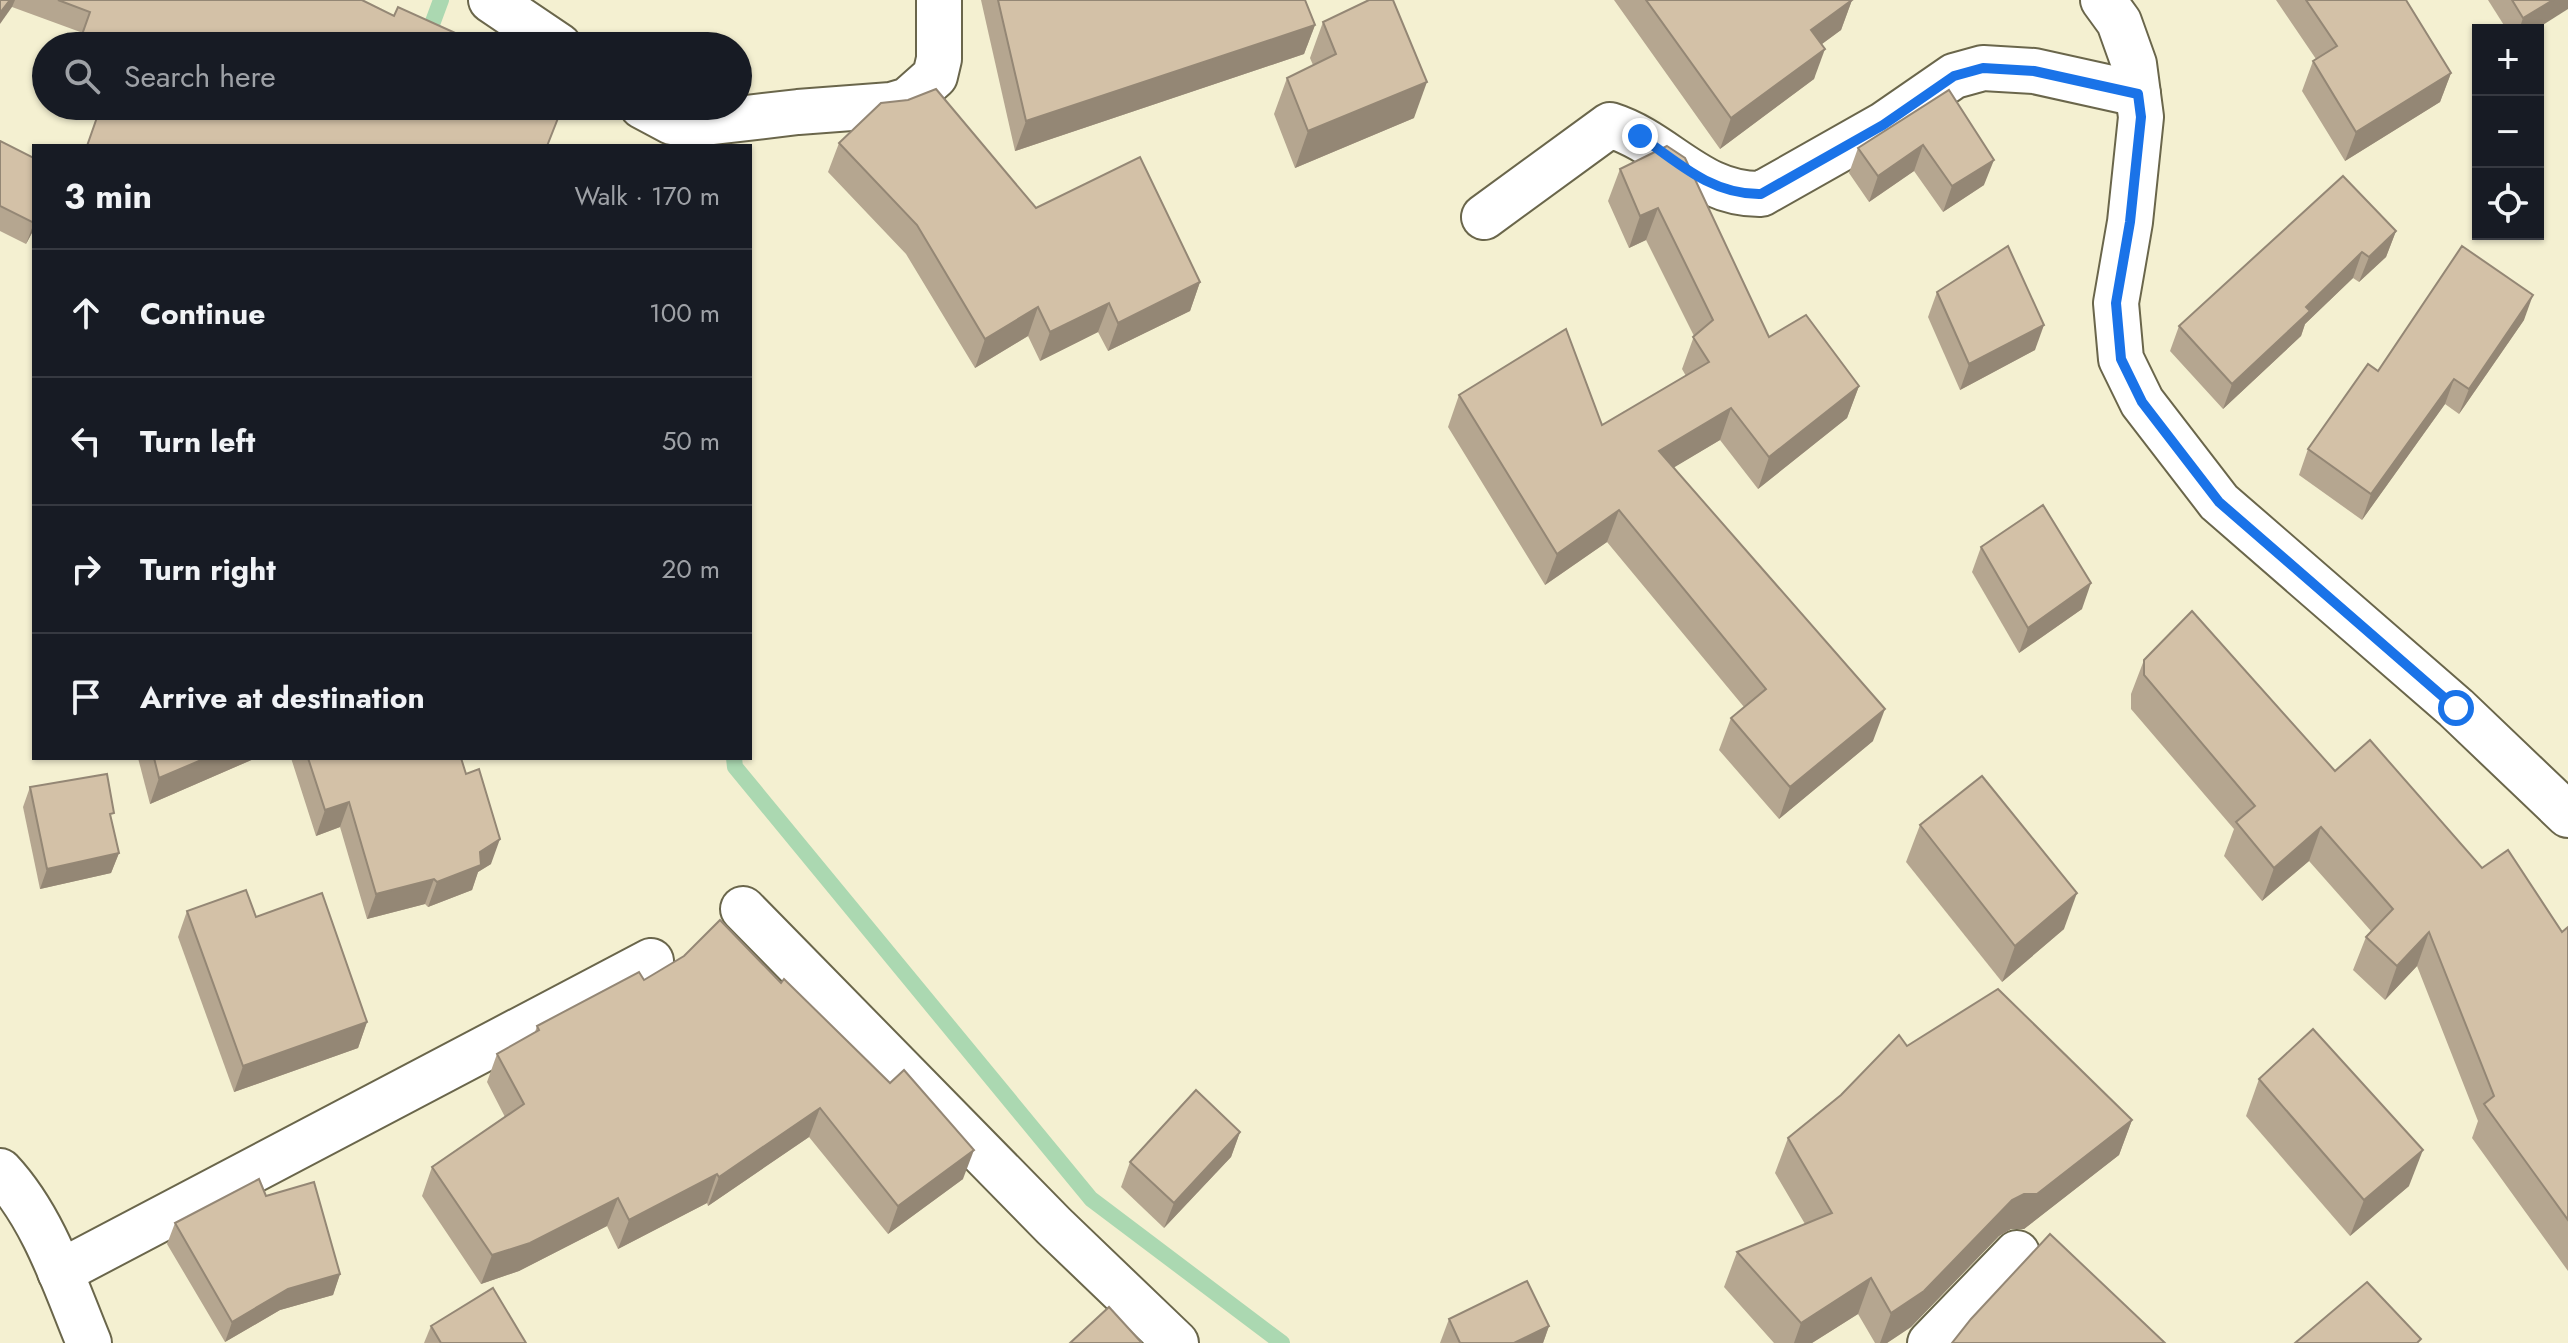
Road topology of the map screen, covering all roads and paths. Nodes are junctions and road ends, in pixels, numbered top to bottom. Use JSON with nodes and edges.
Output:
{"nodes":[{"id":1,"x":491,"y":0,"type":"edge"},
{"id":2,"x":939,"y":0,"type":"edge"},
{"id":3,"x":2103,"y":0,"type":"edge"},
{"id":4,"x":538,"y":32,"type":"edge"},
{"id":5,"x":2138,"y":94,"type":"junction"},
{"id":6,"x":752,"y":119,"type":"edge"},
{"id":7,"x":668,"y":120,"type":"edge"},
{"id":8,"x":737,"y":120,"type":"edge"},
{"id":9,"x":1484,"y":217,"type":"dead end"},
{"id":10,"x":2568,"y":815,"type":"edge"},
{"id":11,"x":743,"y":909,"type":"dead end"},
{"id":12,"x":651,"y":961,"type":"dead end"},
{"id":13,"x":0,"y":1171,"type":"edge"},
{"id":14,"x":2017,"y":1253,"type":"dead end"},
{"id":15,"x":60,"y":1272,"type":"junction"},
{"id":16,"x":89,"y":1343,"type":"edge"},
{"id":17,"x":1176,"y":1343,"type":"edge"},
{"id":18,"x":1930,"y":1343,"type":"edge"}],
"edges":[{"from":1,"to":4,"type":"street"},
{"from":2,"to":6,"type":"street"},
{"from":3,"to":5,"type":"street"},
{"from":5,"to":9,"type":"street"},
{"from":5,"to":10,"type":"street"},
{"from":7,"to":8,"type":"street"},
{"from":11,"to":17,"type":"street"},
{"from":12,"to":15,"type":"street"},
{"from":13,"to":15,"type":"street"},
{"from":14,"to":18,"type":"street"},
{"from":15,"to":16,"type":"street"}]}
